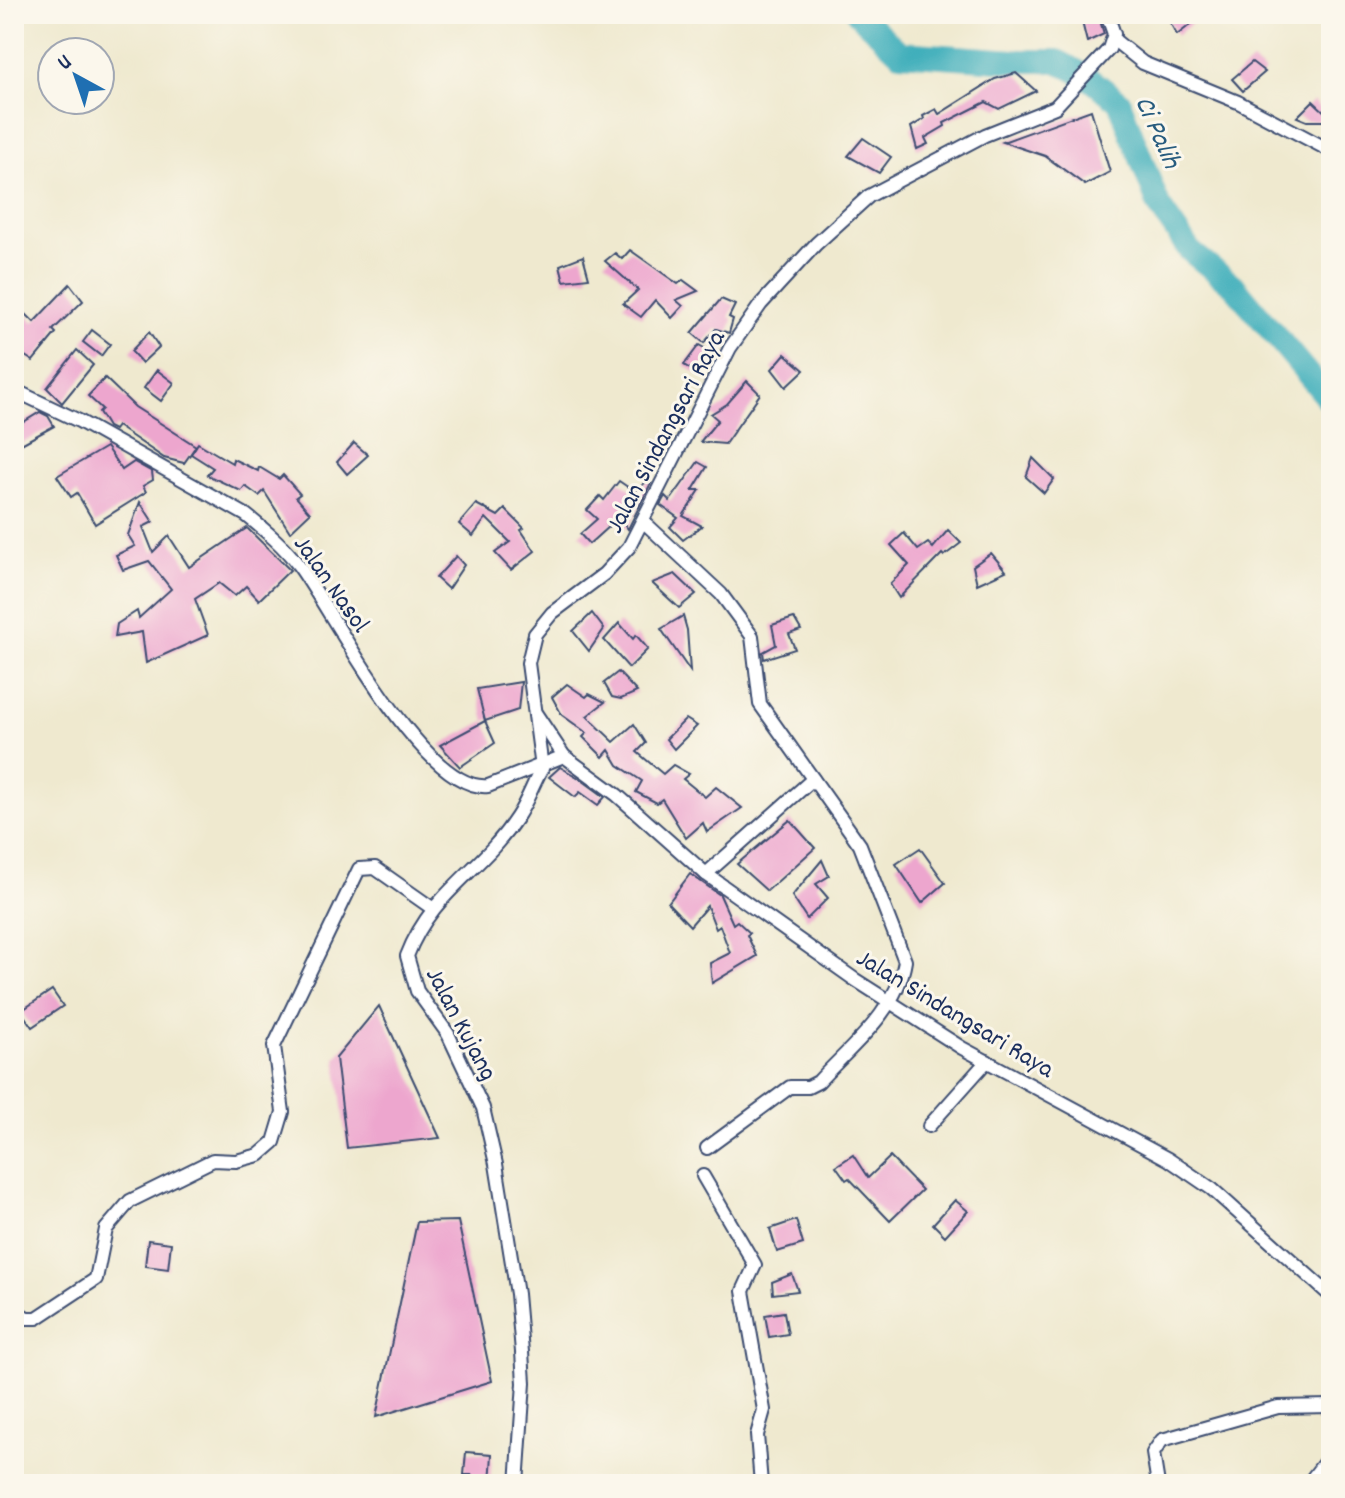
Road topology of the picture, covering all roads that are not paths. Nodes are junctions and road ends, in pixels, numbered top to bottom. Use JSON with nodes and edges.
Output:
{"nodes":[{"id":1,"x":1107,"y":14,"type":"edge"},
{"id":2,"x":1111,"y":44,"type":"junction"},
{"id":3,"x":1331,"y":151,"type":"edge"},
{"id":4,"x":14,"y":390,"type":"edge"},
{"id":5,"x":644,"y":522,"type":"junction"},
{"id":6,"x":533,"y":710,"type":"junction"},
{"id":7,"x":564,"y":756,"type":"junction"},
{"id":8,"x":542,"y":768,"type":"junction"},
{"id":9,"x":813,"y":779,"type":"junction"},
{"id":10,"x":706,"y":874,"type":"junction"},
{"id":11,"x":432,"y":908,"type":"junction"},
{"id":12,"x":889,"y":1002,"type":"junction"},
{"id":13,"x":987,"y":1061,"type":"junction"},
{"id":14,"x":929,"y":1126,"type":"dead end"},
{"id":15,"x":707,"y":1148,"type":"dead end"},
{"id":16,"x":703,"y":1176,"type":"dead end"},
{"id":17,"x":1331,"y":1296,"type":"edge"},
{"id":18,"x":14,"y":1310,"type":"edge"},
{"id":19,"x":1331,"y":1406,"type":"edge"},
{"id":20,"x":1331,"y":1454,"type":"edge"},
{"id":21,"x":517,"y":1484,"type":"edge"},
{"id":22,"x":761,"y":1484,"type":"edge"},
{"id":23,"x":1158,"y":1484,"type":"edge"},
{"id":24,"x":1308,"y":1484,"type":"edge"}],
"edges":[{"from":1,"to":2,"type":"street"},
{"from":2,"to":3,"type":"street"},
{"from":2,"to":5,"type":"street","name":"Jalan Sindangsari Raya"},
{"from":4,"to":8,"type":"street","name":"Jalan Nasol"},
{"from":5,"to":6,"type":"street","name":"Jalan Sindangsari Raya"},
{"from":5,"to":9,"type":"street"},
{"from":6,"to":7,"type":"street","name":"Jalan Sindangsari Raya"},
{"from":6,"to":8,"type":"street","name":"Jalan Sindangsari Raya"},
{"from":7,"to":8,"type":"street"},
{"from":7,"to":10,"type":"street","name":"Jalan Sindangsari Raya"},
{"from":8,"to":11,"type":"street","name":"Jalan Kujang"},
{"from":9,"to":10,"type":"street"},
{"from":9,"to":12,"type":"street"},
{"from":10,"to":12,"type":"street","name":"Jalan Sindangsari Raya"},
{"from":11,"to":18,"type":"street"},
{"from":11,"to":21,"type":"street","name":"Jalan Kujang"},
{"from":12,"to":13,"type":"street","name":"Jalan Sindangsari Raya"},
{"from":12,"to":15,"type":"street"},
{"from":13,"to":14,"type":"street"},
{"from":13,"to":17,"type":"street","name":"Jalan Sindangsari Raya"},
{"from":16,"to":22,"type":"street"},
{"from":19,"to":23,"type":"street"},
{"from":20,"to":24,"type":"street"}]}
